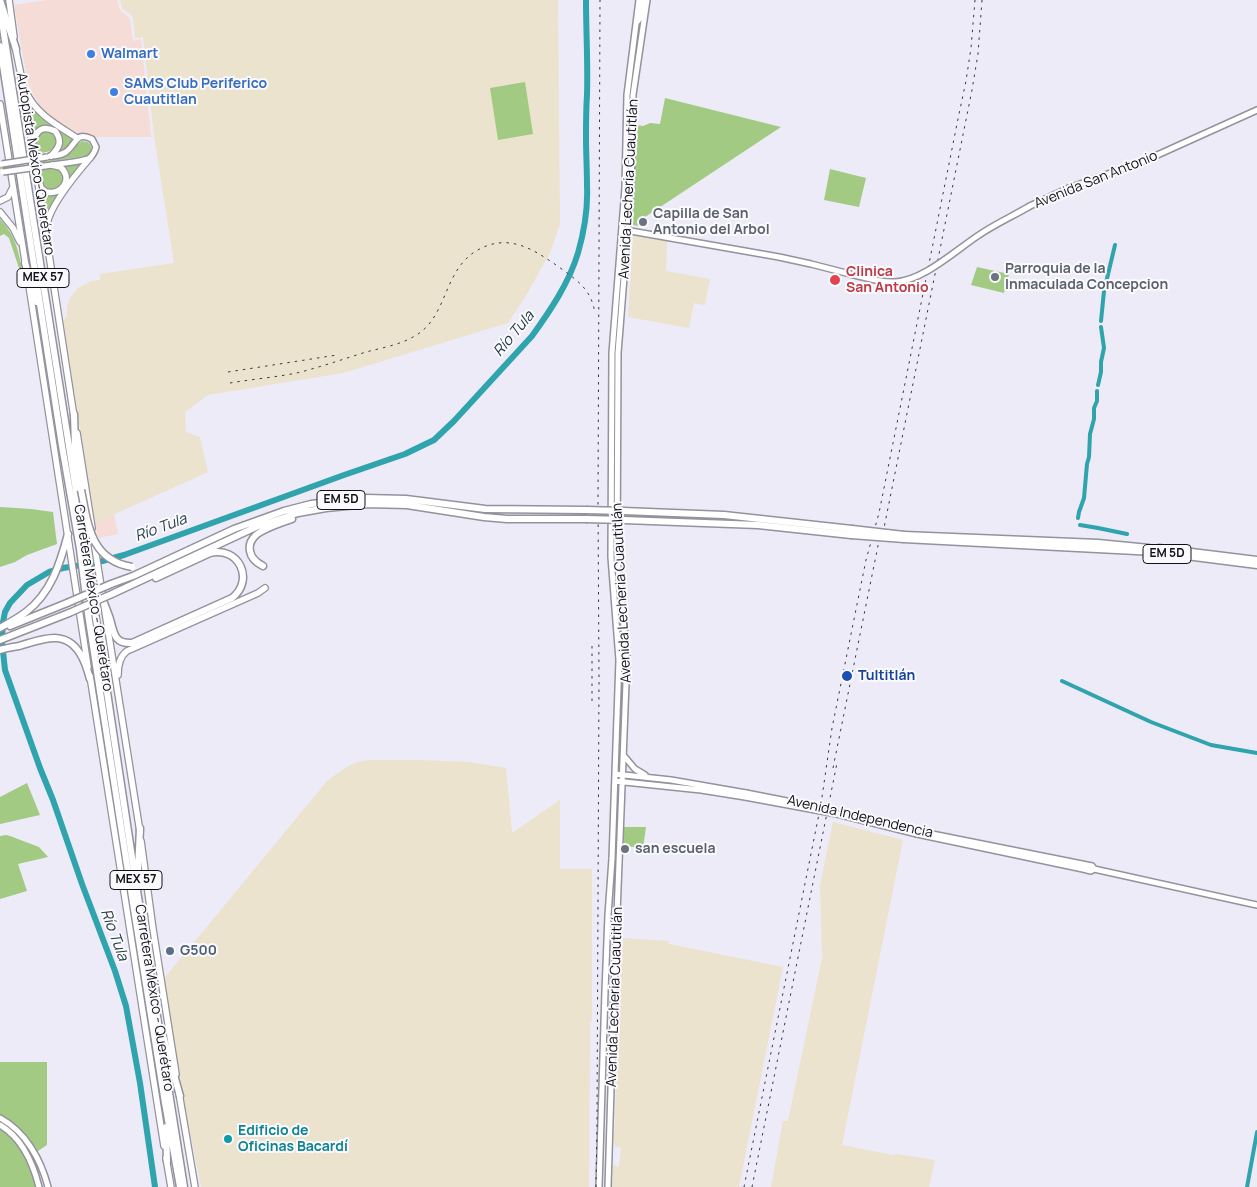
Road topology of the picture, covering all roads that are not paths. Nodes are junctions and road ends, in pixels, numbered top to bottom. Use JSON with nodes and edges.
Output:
{"nodes":[{"id":1,"x":0,"y":0,"type":"edge"},
{"id":2,"x":9,"y":0,"type":"edge"},
{"id":3,"x":639,"y":0,"type":"edge"},
{"id":4,"x":643,"y":0,"type":"edge"},
{"id":5,"x":646,"y":0,"type":"edge"},
{"id":6,"x":0,"y":9,"type":"edge"},
{"id":7,"x":635,"y":26,"type":"junction"},
{"id":8,"x":0,"y":46,"type":"edge"},
{"id":9,"x":16,"y":49,"type":"junction"},
{"id":10,"x":23,"y":85,"type":"junction"},
{"id":11,"x":0,"y":104,"type":"edge"},
{"id":12,"x":1257,"y":110,"type":"edge"},
{"id":13,"x":77,"y":138,"type":"junction"},
{"id":14,"x":0,"y":139,"type":"edge"},
{"id":15,"x":32,"y":144,"type":"junction"},
{"id":16,"x":8,"y":150,"type":"junction"},
{"id":17,"x":49,"y":157,"type":"junction"},
{"id":18,"x":90,"y":158,"type":"junction"},
{"id":19,"x":1,"y":164,"type":"edge"},
{"id":20,"x":48,"y":165,"type":"junction"},
{"id":21,"x":2,"y":172,"type":"edge"},
{"id":22,"x":38,"y":176,"type":"junction"},
{"id":23,"x":13,"y":187,"type":"junction"},
{"id":24,"x":0,"y":201,"type":"edge"},
{"id":25,"x":0,"y":212,"type":"edge"},
{"id":26,"x":46,"y":228,"type":"junction"},
{"id":27,"x":622,"y":230,"type":"junction"},
{"id":28,"x":628,"y":231,"type":"junction"},
{"id":29,"x":23,"y":248,"type":"junction"},
{"id":30,"x":25,"y":263,"type":"junction"},
{"id":31,"x":46,"y":335,"type":"junction"},
{"id":32,"x":74,"y":414,"type":"junction"},
{"id":33,"x":338,"y":506,"type":"junction"},
{"id":34,"x":807,"y":527,"type":"junction"},
{"id":35,"x":68,"y":534,"type":"joint"},
{"id":36,"x":1074,"y":545,"type":"junction"},
{"id":37,"x":82,"y":548,"type":"junction"},
{"id":38,"x":67,"y":550,"type":"junction"},
{"id":39,"x":1257,"y":560,"type":"edge"},
{"id":40,"x":163,"y":562,"type":"junction"},
{"id":41,"x":1257,"y":565,"type":"edge"},
{"id":42,"x":263,"y":566,"type":"dead end"},
{"id":43,"x":86,"y":573,"type":"junction"},
{"id":44,"x":128,"y":587,"type":"junction"},
{"id":45,"x":265,"y":588,"type":"dead end"},
{"id":46,"x":104,"y":603,"type":"junction"},
{"id":47,"x":0,"y":629,"type":"edge"},
{"id":48,"x":0,"y":640,"type":"edge"},
{"id":49,"x":0,"y":650,"type":"edge"},
{"id":50,"x":90,"y":679,"type":"junction"},
{"id":51,"x":118,"y":690,"type":"junction"},
{"id":52,"x":624,"y":756,"type":"junction"},
{"id":53,"x":615,"y":774,"type":"junction"},
{"id":54,"x":623,"y":774,"type":"junction"},
{"id":55,"x":650,"y":777,"type":"junction"},
{"id":56,"x":615,"y":781,"type":"junction"},
{"id":57,"x":623,"y":782,"type":"junction"},
{"id":58,"x":745,"y":795,"type":"junction"},
{"id":59,"x":140,"y":828,"type":"junction"},
{"id":60,"x":138,"y":897,"type":"junction"},
{"id":61,"x":1257,"y":905,"type":"edge"},
{"id":62,"x":157,"y":1018,"type":"junction"},
{"id":63,"x":180,"y":1096,"type":"junction"},
{"id":64,"x":165,"y":1103,"type":"junction"},
{"id":65,"x":0,"y":1118,"type":"edge"},
{"id":66,"x":0,"y":1125,"type":"edge"},
{"id":67,"x":167,"y":1161,"type":"junction"},
{"id":68,"x":39,"y":1187,"type":"edge"},
{"id":69,"x":48,"y":1187,"type":"edge"},
{"id":70,"x":170,"y":1187,"type":"edge"},
{"id":71,"x":180,"y":1187,"type":"edge"},
{"id":72,"x":184,"y":1187,"type":"edge"},
{"id":73,"x":195,"y":1187,"type":"edge"},
{"id":74,"x":599,"y":1187,"type":"edge"},
{"id":75,"x":608,"y":1187,"type":"edge"}],
"edges":[{"from":1,"to":9,"type":"highway"},
{"from":2,"to":9,"type":"main road","name":"Autopista México-Querétaro"},
{"from":3,"to":7,"type":"main road","name":"Avenida Lecheria Cuautitlán"},
{"from":4,"to":7,"type":"main road"},
{"from":5,"to":28,"type":"main road","name":"Avenida Lecheria Cuautitlán"},
{"from":6,"to":37,"type":"highway","name":"Carretera México - Querétaro","number":"MEX 57"},
{"from":7,"to":27,"type":"main road","name":"Avenida Lecheria Cuautitlán"},
{"from":8,"to":31,"type":"highway","name":"Carretera México - Querétaro","number":"MEX 57"},
{"from":9,"to":10,"type":"main road","name":"Autopista México-Querétaro"},
{"from":10,"to":13,"type":"main road"},
{"from":10,"to":15,"type":"main road","name":"Autopista México-Querétaro"},
{"from":11,"to":16,"type":"main road","name":"Autopista México-Querétaro"},
{"from":12,"to":28,"type":"main road","name":"Avenida San Antonio","bridge":true},
{"from":13,"to":17,"type":"main road"},
{"from":13,"to":18,"type":"main road"},
{"from":14,"to":16,"type":"main road"},
{"from":15,"to":17,"type":"main road"},
{"from":15,"to":22,"type":"main road","name":"Autopista México-Querétaro"},
{"from":16,"to":23,"type":"main road","name":"Autopista México-Querétaro"},
{"from":17,"to":19,"type":"main road","bridge":true},
{"from":18,"to":20,"type":"main road"},
{"from":18,"to":26,"type":"main road"},
{"from":20,"to":21,"type":"main road","bridge":true},
{"from":20,"to":22,"type":"main road"},
{"from":22,"to":26,"type":"main road","name":"Autopista México-Querétaro"},
{"from":23,"to":24,"type":"main road"},
{"from":23,"to":29,"type":"main road","name":"Autopista México-Querétaro"},
{"from":25,"to":29,"type":"main road"},
{"from":26,"to":32,"type":"main road","name":"Autopista México-Querétaro"},
{"from":27,"to":28,"type":"main road","name":"Avenida San Antonio"},
{"from":27,"to":53,"type":"main road","name":"Avenida Lecheria Cuautitlán"},
{"from":28,"to":52,"type":"main road","name":"Avenida Lecheria Cuautitlán"},
{"from":29,"to":30,"type":"main road","name":"Autopista México-Querétaro"},
{"from":30,"to":31,"type":"highway"},
{"from":30,"to":35,"type":"main road","name":"Autopista México-Querétaro"},
{"from":31,"to":37,"type":"highway","name":"Carretera México - Querétaro","number":"MEX 57"},
{"from":32,"to":40,"type":"highway","bridge":true},
{"from":32,"to":46,"type":"main road","name":"Autopista México-Querétaro"},
{"from":33,"to":34,"type":"highway","number":"EM 5D","bridge":true},
{"from":33,"to":42,"type":"highway"},
{"from":33,"to":44,"type":"highway","number":"EM 5D"},
{"from":34,"to":36,"type":"highway","number":"EM 5D","bridge":true},
{"from":34,"to":40,"type":"highway","number":"EM 5D","bridge":true},
{"from":35,"to":38,"type":"highway"},
{"from":36,"to":39,"type":"highway","number":"EM 5D"},
{"from":36,"to":41,"type":"highway","number":"EM 5D"},
{"from":37,"to":43,"type":"highway","name":"Carretera México - Querétaro","number":"MEX 57"},
{"from":38,"to":47,"type":"highway"},
{"from":38,"to":50,"type":"main road"},
{"from":40,"to":47,"type":"highway","number":"EM 5D","bridge":true},
{"from":43,"to":60,"type":"highway","name":"Carretera México - Querétaro","number":"MEX 57"},
{"from":43,"to":64,"type":"highway","name":"Carretera México - Querétaro","number":"MEX 57"},
{"from":44,"to":46,"type":"highway"},
{"from":44,"to":48,"type":"highway","number":"EM 5D","bridge":true},
{"from":45,"to":51,"type":"main road"},
{"from":46,"to":51,"type":"main road","name":"Autopista México-Querétaro"},
{"from":49,"to":50,"type":"highway"},
{"from":50,"to":67,"type":"main road"},
{"from":51,"to":59,"type":"main road","name":"Autopista México-Querétaro"},
{"from":52,"to":54,"type":"main road","name":"Avenida Lecheria Cuautitlán"},
{"from":52,"to":55,"type":"main road"},
{"from":53,"to":54,"type":"main road","name":"Avenida Independencia"},
{"from":53,"to":56,"type":"main road","name":"Avenida Lecheria Cuautitlán"},
{"from":54,"to":55,"type":"main road","name":"Avenida Independencia"},
{"from":54,"to":57,"type":"main road","name":"Avenida Lecheria Cuautitlán"},
{"from":55,"to":58,"type":"main road","name":"Avenida Independencia"},
{"from":56,"to":57,"type":"main road","name":"Avenida Independencia"},
{"from":56,"to":74,"type":"main road","name":"Avenida Lecheria Cuautitlán"},
{"from":57,"to":58,"type":"main road","name":"Avenida Independencia"},
{"from":57,"to":75,"type":"main road","name":"Avenida Lecheria Cuautitlán"},
{"from":58,"to":61,"type":"main road","name":"Avenida Independencia","bridge":true},
{"from":59,"to":60,"type":"highway"},
{"from":59,"to":63,"type":"main road","name":"Autopista México-Querétaro"},
{"from":60,"to":62,"type":"highway","name":"Carretera México - Querétaro","number":"MEX 57"},
{"from":62,"to":63,"type":"highway"},
{"from":62,"to":72,"type":"highway","name":"Carretera México - Querétaro","number":"MEX 57"},
{"from":63,"to":73,"type":"main road","name":"Autopista México-Querétaro"},
{"from":64,"to":67,"type":"highway"},
{"from":64,"to":71,"type":"highway","name":"Carretera México - Querétaro","number":"MEX 57"},
{"from":65,"to":69,"type":"main road"},
{"from":66,"to":68,"type":"main road"},
{"from":67,"to":70,"type":"main road"}]}
